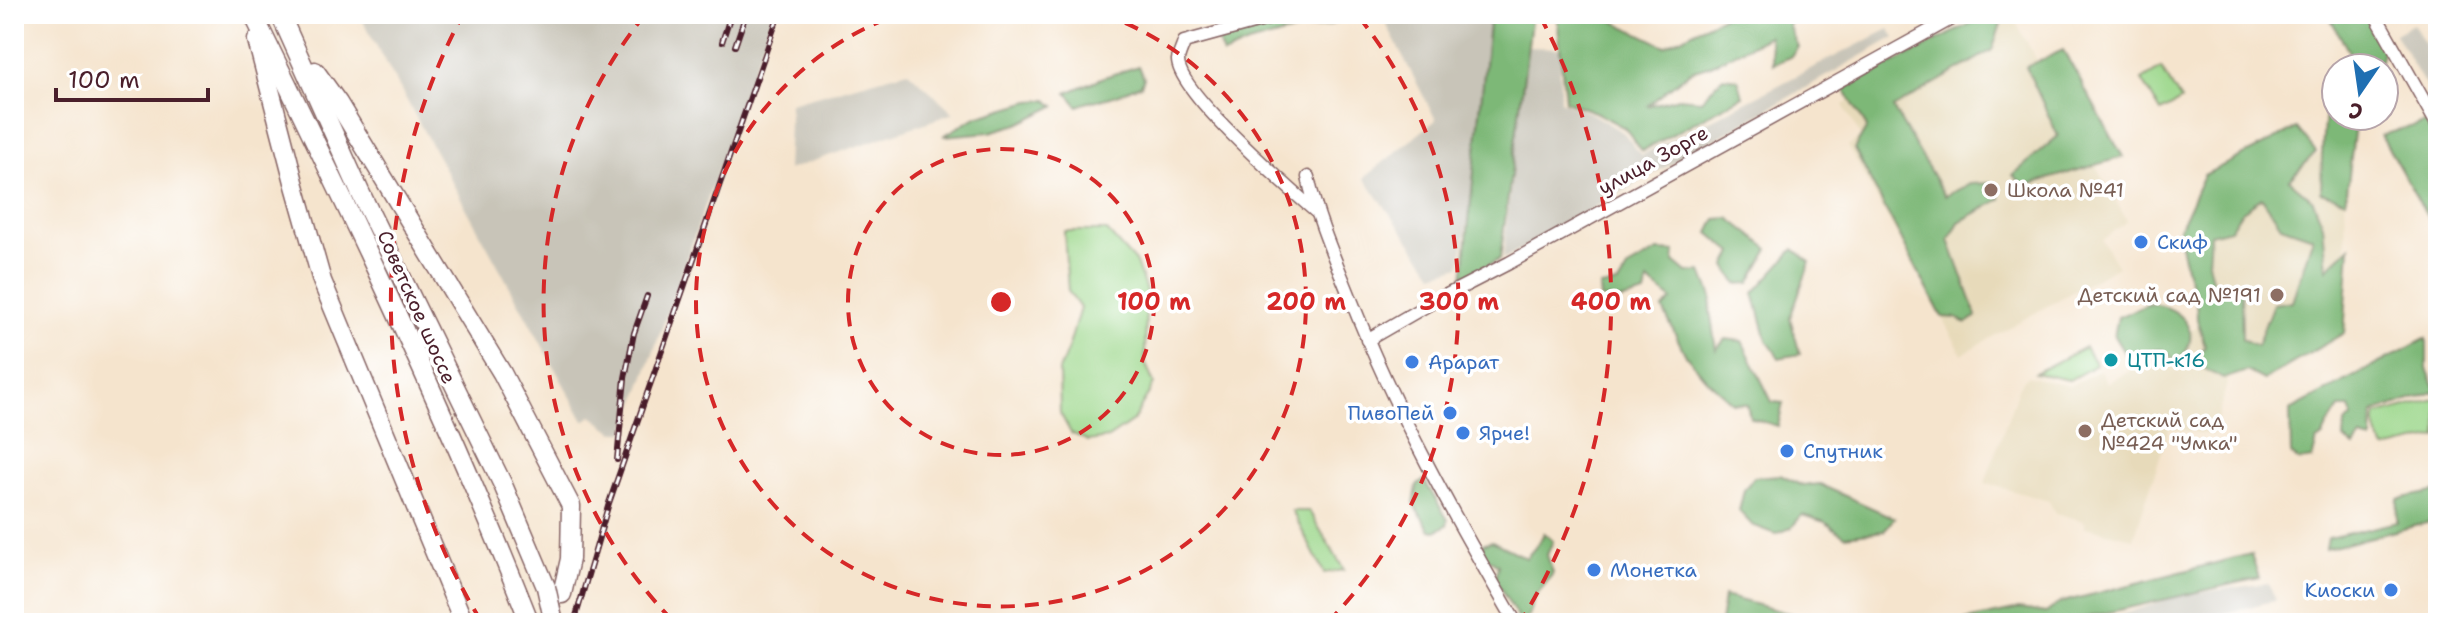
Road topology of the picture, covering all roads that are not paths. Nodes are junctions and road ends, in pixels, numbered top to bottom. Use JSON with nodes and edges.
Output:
{"nodes":[{"id":1,"x":252,"y":14,"type":"edge"},
{"id":2,"x":280,"y":14,"type":"edge"},
{"id":3,"x":1286,"y":14,"type":"edge"},
{"id":4,"x":1960,"y":14,"type":"edge"},
{"id":5,"x":2375,"y":14,"type":"edge"},
{"id":6,"x":1264,"y":16,"type":"edge"},
{"id":7,"x":294,"y":43,"type":"junction"},
{"id":8,"x":2438,"y":126,"type":"edge"},
{"id":9,"x":1308,"y":177,"type":"dead end"},
{"id":10,"x":1315,"y":211,"type":"junction"},
{"id":11,"x":1367,"y":340,"type":"junction"},
{"id":12,"x":554,"y":591,"type":"junction"},
{"id":13,"x":464,"y":623,"type":"edge"},
{"id":14,"x":530,"y":623,"type":"edge"},
{"id":15,"x":554,"y":623,"type":"edge"},
{"id":16,"x":1516,"y":623,"type":"edge"}],
"edges":[{"from":1,"to":13,"type":"highway"},
{"from":1,"to":14,"type":"highway","name":"Советское шоссе"},
{"from":2,"to":7,"type":"highway","name":"Советское шоссе"},
{"from":3,"to":6,"type":"street"},
{"from":4,"to":11,"type":"street","name":"улица Зорге"},
{"from":5,"to":8,"type":"street"},
{"from":6,"to":10,"type":"street"},
{"from":7,"to":12,"type":"highway","name":"Советское шоссе"},
{"from":7,"to":12,"type":"highway"},
{"from":9,"to":10,"type":"street"},
{"from":10,"to":11,"type":"street"},
{"from":11,"to":16,"type":"street"},
{"from":12,"to":15,"type":"highway","name":"Советское шоссе","bridge":true}]}
